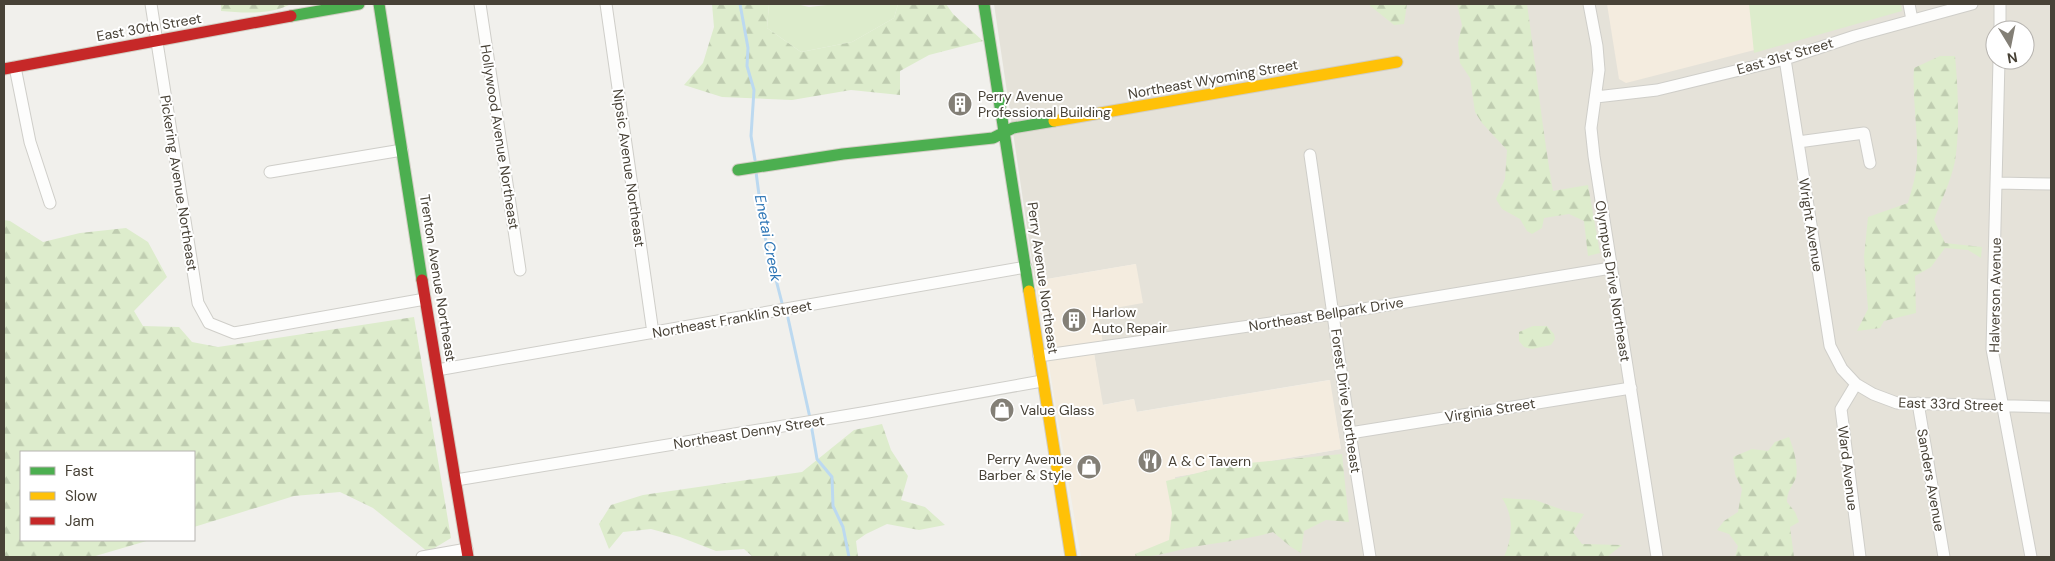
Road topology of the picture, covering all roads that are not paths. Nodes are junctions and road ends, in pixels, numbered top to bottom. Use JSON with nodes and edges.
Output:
{"nodes":[{"id":1,"x":151,"y":4,"type":"edge"},
{"id":2,"x":359,"y":4,"type":"edge"},
{"id":3,"x":379,"y":4,"type":"edge"},
{"id":4,"x":480,"y":4,"type":"edge"},
{"id":5,"x":606,"y":4,"type":"edge"},
{"id":6,"x":984,"y":4,"type":"edge"},
{"id":7,"x":1589,"y":4,"type":"edge"},
{"id":8,"x":1909,"y":4,"type":"edge"},
{"id":9,"x":1972,"y":4,"type":"edge"},
{"id":10,"x":2000,"y":4,"type":"edge"},
{"id":11,"x":1912,"y":20,"type":"junction"},
{"id":12,"x":2000,"y":20,"type":"edge"},
{"id":13,"x":157,"y":41,"type":"junction"},
{"id":14,"x":1786,"y":59,"type":"junction"},
{"id":15,"x":1397,"y":62,"type":"dead end"},
{"id":16,"x":9,"y":68,"type":"edge"},
{"id":17,"x":1999,"y":70,"type":"edge"},
{"id":18,"x":1596,"y":97,"type":"junction"},
{"id":19,"x":1005,"y":132,"type":"junction"},
{"id":20,"x":1798,"y":142,"type":"junction"},
{"id":21,"x":402,"y":150,"type":"junction"},
{"id":22,"x":1310,"y":155,"type":"dead end"},
{"id":23,"x":1870,"y":163,"type":"dead end"},
{"id":24,"x":738,"y":170,"type":"dead end"},
{"id":25,"x":270,"y":172,"type":"dead end"},
{"id":26,"x":1997,"y":183,"type":"junction"},
{"id":27,"x":2051,"y":184,"type":"edge"},
{"id":28,"x":50,"y":202,"type":"dead end"},
{"id":29,"x":1026,"y":268,"type":"junction"},
{"id":30,"x":1611,"y":268,"type":"junction"},
{"id":31,"x":520,"y":270,"type":"dead end"},
{"id":32,"x":425,"y":299,"type":"junction"},
{"id":33,"x":1333,"y":314,"type":"junction"},
{"id":34,"x":653,"y":333,"type":"junction"},
{"id":35,"x":1039,"y":356,"type":"junction"},
{"id":36,"x":437,"y":370,"type":"junction"},
{"id":37,"x":1042,"y":381,"type":"junction"},
{"id":38,"x":1856,"y":384,"type":"junction"},
{"id":39,"x":1631,"y":388,"type":"junction"},
{"id":40,"x":1918,"y":403,"type":"junction"},
{"id":41,"x":2003,"y":406,"type":"junction"},
{"id":42,"x":2051,"y":407,"type":"edge"},
{"id":43,"x":1350,"y":433,"type":"junction"},
{"id":44,"x":456,"y":480,"type":"junction"},
{"id":45,"x":468,"y":553,"type":"edge"},
{"id":46,"x":422,"y":557,"type":"edge"},
{"id":47,"x":1071,"y":557,"type":"edge"},
{"id":48,"x":1370,"y":557,"type":"edge"},
{"id":49,"x":1657,"y":557,"type":"edge"},
{"id":50,"x":1860,"y":557,"type":"edge"},
{"id":51,"x":1944,"y":557,"type":"edge"},
{"id":52,"x":2031,"y":557,"type":"edge"}],
"edges":[{"from":1,"to":13,"type":"street","name":"Pickering Avenue Northeast"},
{"from":2,"to":13,"type":"main road","name":"East 30th Street"},
{"from":3,"to":21,"type":"main road","name":"Trenton Avenue Northeast"},
{"from":4,"to":31,"type":"street","name":"Hollywood Avenue Northeast"},
{"from":5,"to":34,"type":"street","name":"Nipsic Avenue Northeast"},
{"from":6,"to":19,"type":"main road","name":"Perry Avenue Northeast"},
{"from":7,"to":18,"type":"street","name":"Olympus Drive Northeast"},
{"from":8,"to":11,"type":"street"},
{"from":9,"to":11,"type":"street","name":"East 31st Street"},
{"from":10,"to":12,"type":"street"},
{"from":11,"to":14,"type":"street","name":"East 31st Street"},
{"from":13,"to":16,"type":"main road","name":"East 30th Street"},
{"from":13,"to":32,"type":"street","name":"Pickering Avenue Northeast"},
{"from":14,"to":18,"type":"street","name":"East 31st Street"},
{"from":14,"to":20,"type":"street","name":"Wright Avenue"},
{"from":15,"to":19,"type":"main road","name":"Northeast Wyoming Street"},
{"from":16,"to":28,"type":"street"},
{"from":17,"to":26,"type":"street","name":"Halverson Avenue"},
{"from":18,"to":30,"type":"street","name":"Olympus Drive Northeast"},
{"from":19,"to":24,"type":"main road","name":"Northeast Wyoming Street"},
{"from":19,"to":29,"type":"main road","name":"Perry Avenue Northeast"},
{"from":20,"to":23,"type":"street"},
{"from":20,"to":38,"type":"street","name":"Wright Avenue"},
{"from":21,"to":25,"type":"street"},
{"from":21,"to":32,"type":"main road","name":"Trenton Avenue Northeast"},
{"from":22,"to":33,"type":"street","name":"Forest Drive Northeast"},
{"from":26,"to":27,"type":"street"},
{"from":26,"to":41,"type":"street","name":"Halverson Avenue"},
{"from":29,"to":34,"type":"street","name":"Northeast Franklin Street"},
{"from":29,"to":35,"type":"main road","name":"Perry Avenue Northeast"},
{"from":30,"to":33,"type":"street","name":"Northeast Bellpark Drive"},
{"from":30,"to":39,"type":"street","name":"Olympus Drive Northeast"},
{"from":32,"to":36,"type":"main road","name":"Trenton Avenue Northeast"},
{"from":33,"to":35,"type":"street","name":"Northeast Bellpark Drive"},
{"from":33,"to":43,"type":"street","name":"Forest Drive Northeast"},
{"from":34,"to":36,"type":"street","name":"Northeast Franklin Street"},
{"from":35,"to":37,"type":"main road","name":"Perry Avenue Northeast"},
{"from":36,"to":44,"type":"main road","name":"Trenton Avenue Northeast"},
{"from":37,"to":44,"type":"street","name":"Northeast Denny Street"},
{"from":37,"to":47,"type":"main road","name":"Perry Avenue Northeast"},
{"from":38,"to":40,"type":"street","name":"East 33rd Street"},
{"from":38,"to":50,"type":"street","name":"Ward Avenue"},
{"from":39,"to":43,"type":"street","name":"Virginia Street"},
{"from":39,"to":49,"type":"street","name":"Olympus Drive Northeast"},
{"from":40,"to":41,"type":"street","name":"East 33rd Street"},
{"from":40,"to":51,"type":"street","name":"Sanders Avenue"},
{"from":41,"to":42,"type":"street","name":"East 33rd Street"},
{"from":41,"to":52,"type":"street","name":"Halverson Avenue"},
{"from":43,"to":48,"type":"street","name":"Forest Drive Northeast"},
{"from":44,"to":45,"type":"main road","name":"Trenton Avenue Northeast"},
{"from":45,"to":46,"type":"street"}]}
